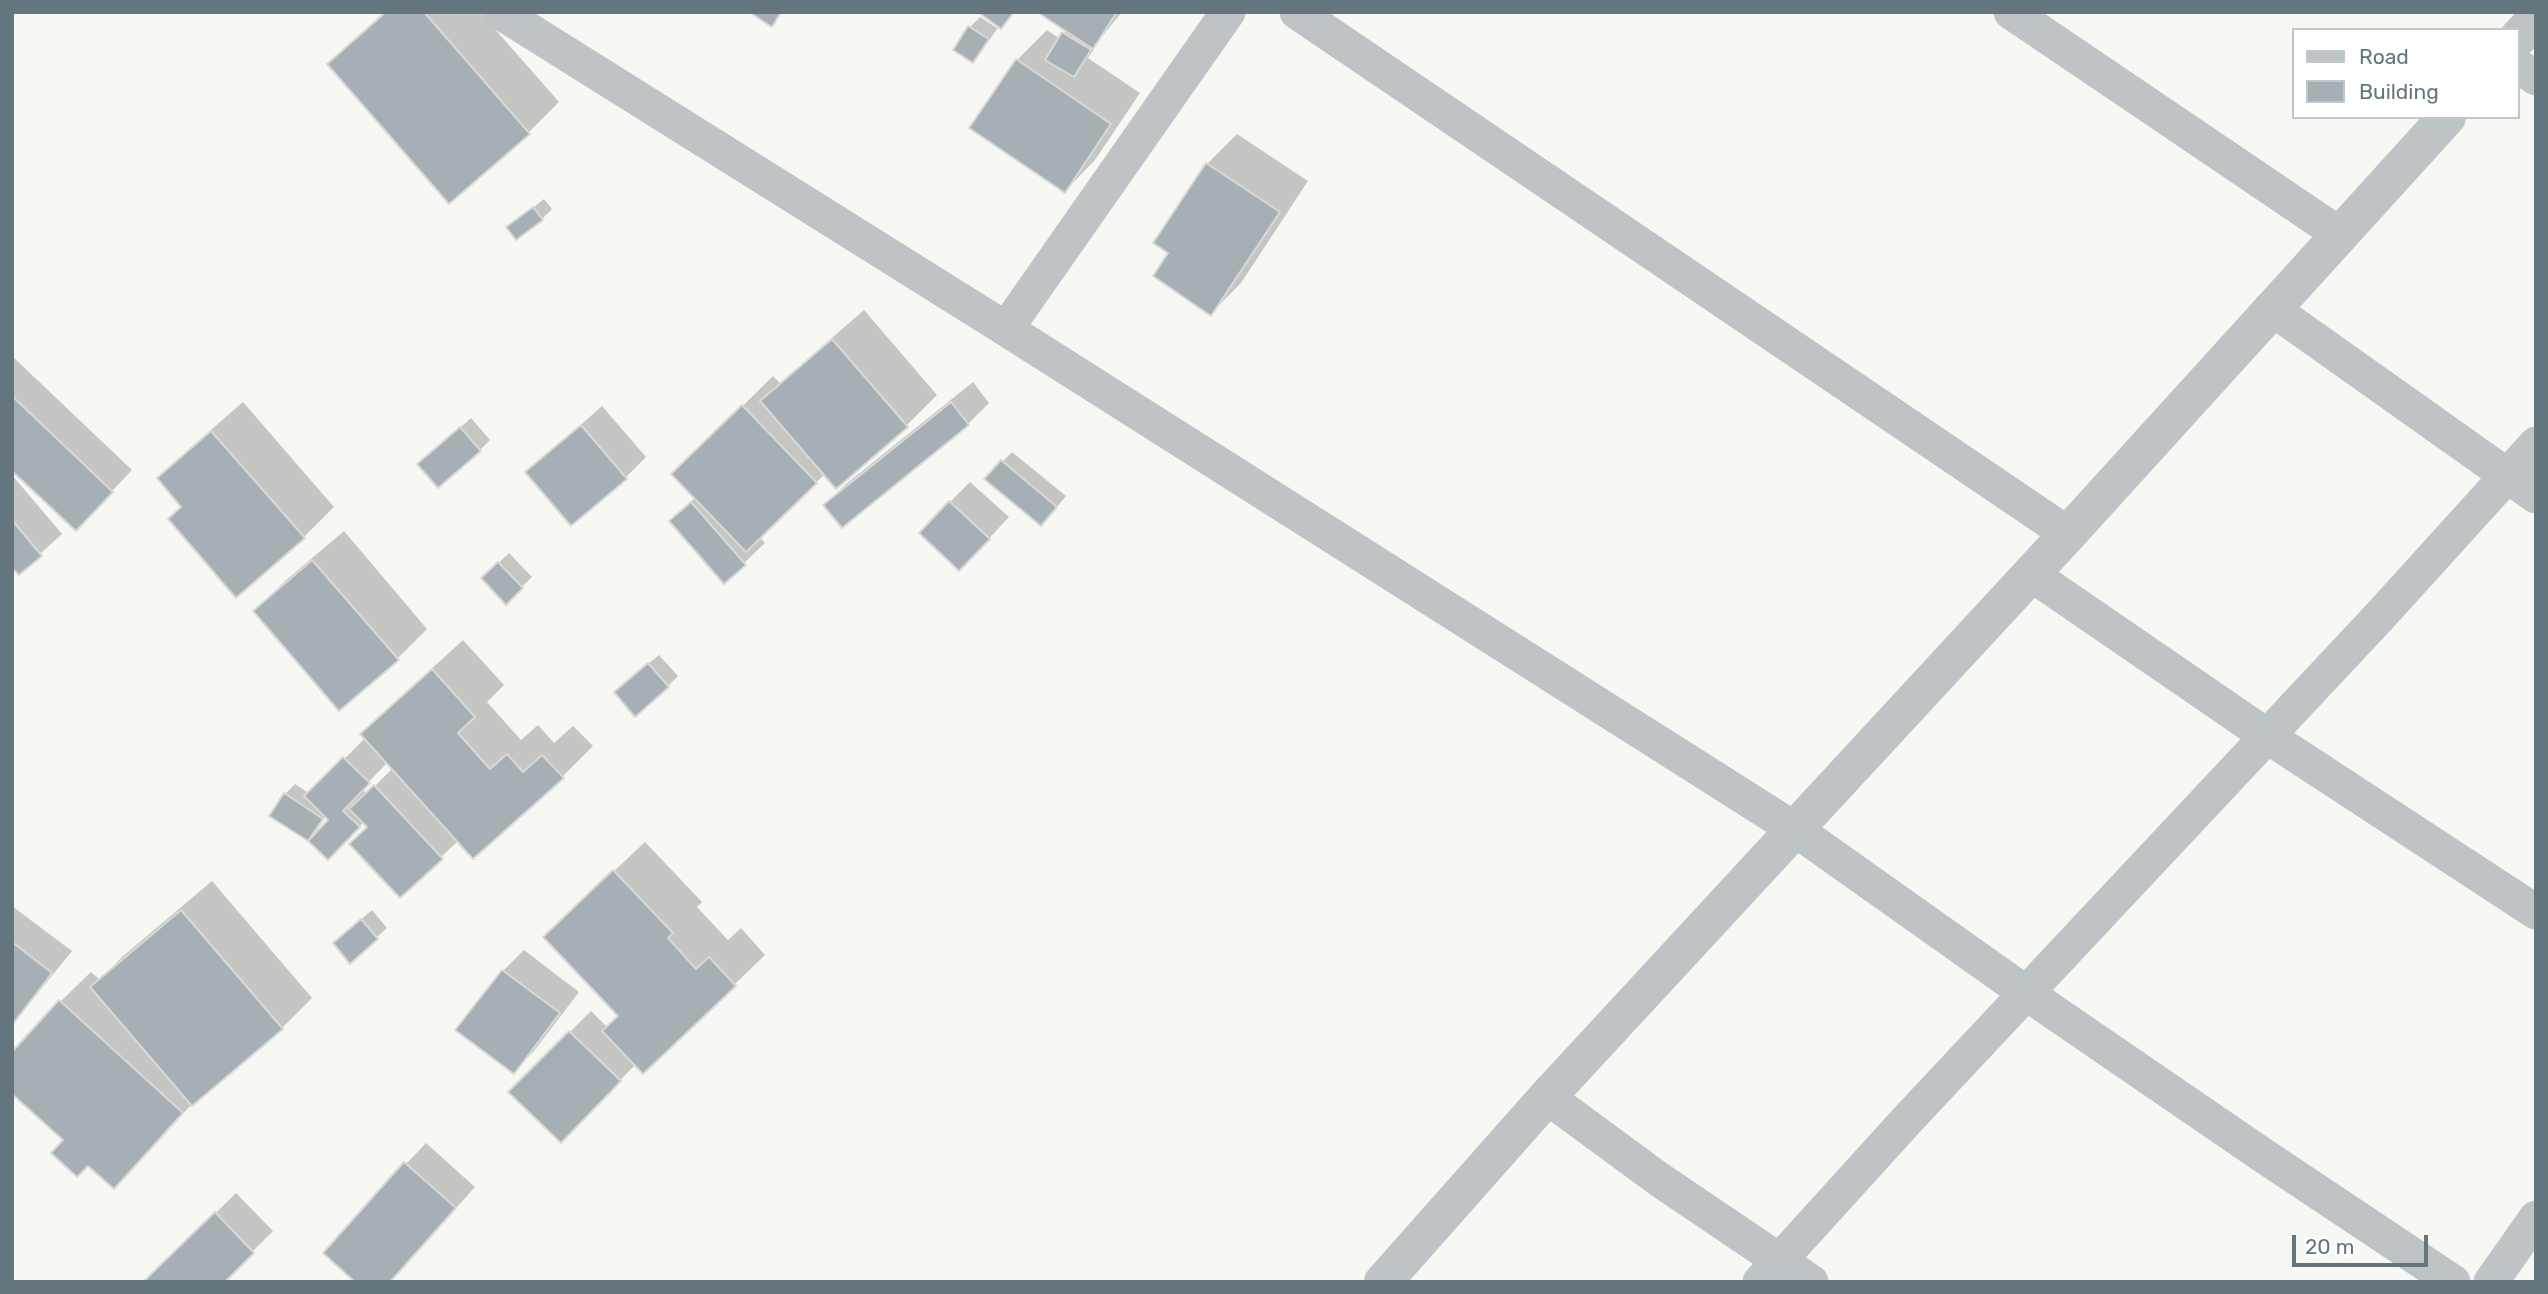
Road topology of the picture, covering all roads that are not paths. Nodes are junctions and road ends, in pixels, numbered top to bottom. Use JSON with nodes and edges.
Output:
{"nodes":[{"id":1,"x":500,"y":12,"type":"edge"},
{"id":2,"x":1228,"y":12,"type":"edge"},
{"id":3,"x":1297,"y":12,"type":"edge"},
{"id":4,"x":2011,"y":12,"type":"edge"},
{"id":5,"x":2536,"y":19,"type":"edge"},
{"id":6,"x":2520,"y":36,"type":"edge"},
{"id":7,"x":2520,"y":67,"type":"edge"},
{"id":8,"x":2536,"y":78,"type":"edge"},
{"id":9,"x":2445,"y":119,"type":"edge"},
{"id":10,"x":2339,"y":234,"type":"junction"},
{"id":11,"x":2271,"y":308,"type":"junction"},
{"id":12,"x":1006,"y":329,"type":"junction"},
{"id":13,"x":2536,"y":444,"type":"edge"},
{"id":14,"x":2507,"y":476,"type":"junction"},
{"id":15,"x":2536,"y":496,"type":"edge"},
{"id":16,"x":2068,"y":534,"type":"junction"},
{"id":17,"x":2031,"y":574,"type":"junction"},
{"id":18,"x":2267,"y":736,"type":"junction"},
{"id":19,"x":1796,"y":830,"type":"junction"},
{"id":20,"x":2536,"y":912,"type":"edge"},
{"id":21,"x":2026,"y":993,"type":"junction"},
{"id":22,"x":1547,"y":1097,"type":"junction"},
{"id":23,"x":2536,"y":1218,"type":"edge"},
{"id":24,"x":1769,"y":1271,"type":"edge"},
{"id":25,"x":1383,"y":1282,"type":"edge"},
{"id":26,"x":1811,"y":1282,"type":"edge"},
{"id":27,"x":2453,"y":1282,"type":"edge"},
{"id":28,"x":2491,"y":1282,"type":"edge"}],
"edges":[{"from":1,"to":12,"type":"street"},
{"from":2,"to":12,"type":"street"},
{"from":3,"to":16,"type":"street"},
{"from":4,"to":10,"type":"street"},
{"from":5,"to":6,"type":"street"},
{"from":7,"to":8,"type":"street"},
{"from":9,"to":10,"type":"street"},
{"from":10,"to":11,"type":"street"},
{"from":11,"to":14,"type":"street"},
{"from":11,"to":16,"type":"street"},
{"from":12,"to":19,"type":"street"},
{"from":13,"to":14,"type":"street"},
{"from":14,"to":15,"type":"street"},
{"from":14,"to":18,"type":"street"},
{"from":16,"to":17,"type":"street"},
{"from":17,"to":18,"type":"street"},
{"from":17,"to":19,"type":"street"},
{"from":18,"to":20,"type":"street"},
{"from":18,"to":21,"type":"street"},
{"from":19,"to":21,"type":"street"},
{"from":19,"to":22,"type":"street"},
{"from":21,"to":24,"type":"street"},
{"from":21,"to":27,"type":"street"},
{"from":22,"to":24,"type":"street"},
{"from":22,"to":25,"type":"street"},
{"from":23,"to":28,"type":"street"},
{"from":24,"to":26,"type":"street"}]}
